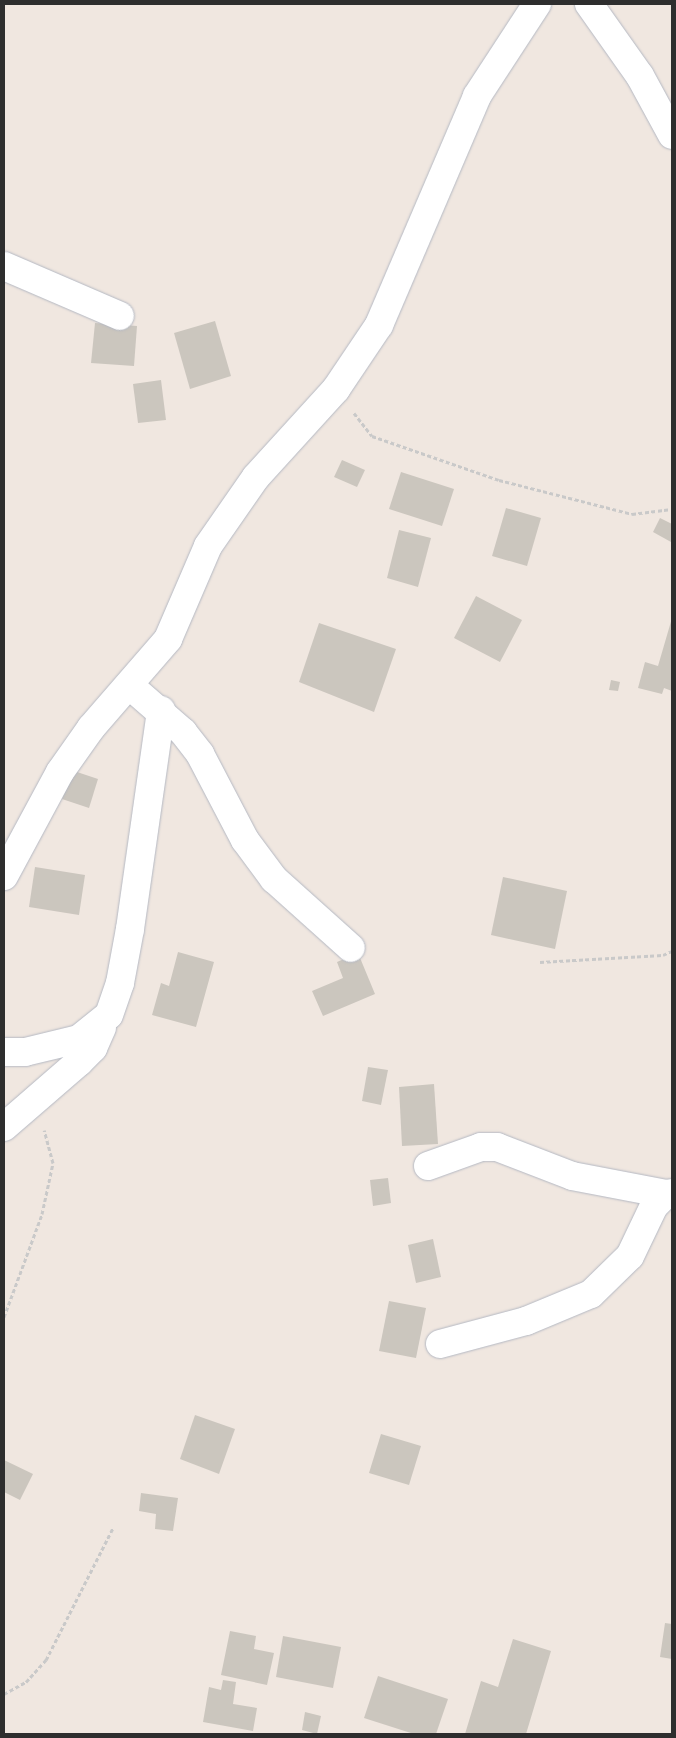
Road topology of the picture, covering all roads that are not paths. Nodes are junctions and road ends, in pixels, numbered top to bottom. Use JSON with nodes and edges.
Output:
{"nodes":[{"id":1,"x":537,"y":4,"type":"edge"},
{"id":2,"x":589,"y":4,"type":"edge"},
{"id":3,"x":672,"y":135,"type":"edge"},
{"id":4,"x":4,"y":266,"type":"edge"},
{"id":5,"x":120,"y":316,"type":"dead end"},
{"id":6,"x":130,"y":685,"type":"junction"},
{"id":7,"x":161,"y":710,"type":"junction"},
{"id":8,"x":4,"y":876,"type":"edge"},
{"id":9,"x":351,"y":948,"type":"dead end"},
{"id":10,"x":109,"y":1015,"type":"junction"},
{"id":11,"x":4,"y":1052,"type":"edge"},
{"id":12,"x":4,"y":1127,"type":"edge"},
{"id":13,"x":428,"y":1166,"type":"dead end"},
{"id":14,"x":669,"y":1194,"type":"edge"},
{"id":15,"x":440,"y":1344,"type":"dead end"}],
"edges":[{"from":1,"to":6,"type":"street"},
{"from":2,"to":3,"type":"street"},
{"from":4,"to":5,"type":"street"},
{"from":6,"to":7,"type":"street"},
{"from":6,"to":8,"type":"street"},
{"from":7,"to":9,"type":"street"},
{"from":7,"to":10,"type":"street"},
{"from":10,"to":11,"type":"street"},
{"from":10,"to":12,"type":"street"},
{"from":13,"to":14,"type":"street"},
{"from":14,"to":15,"type":"street"}]}
